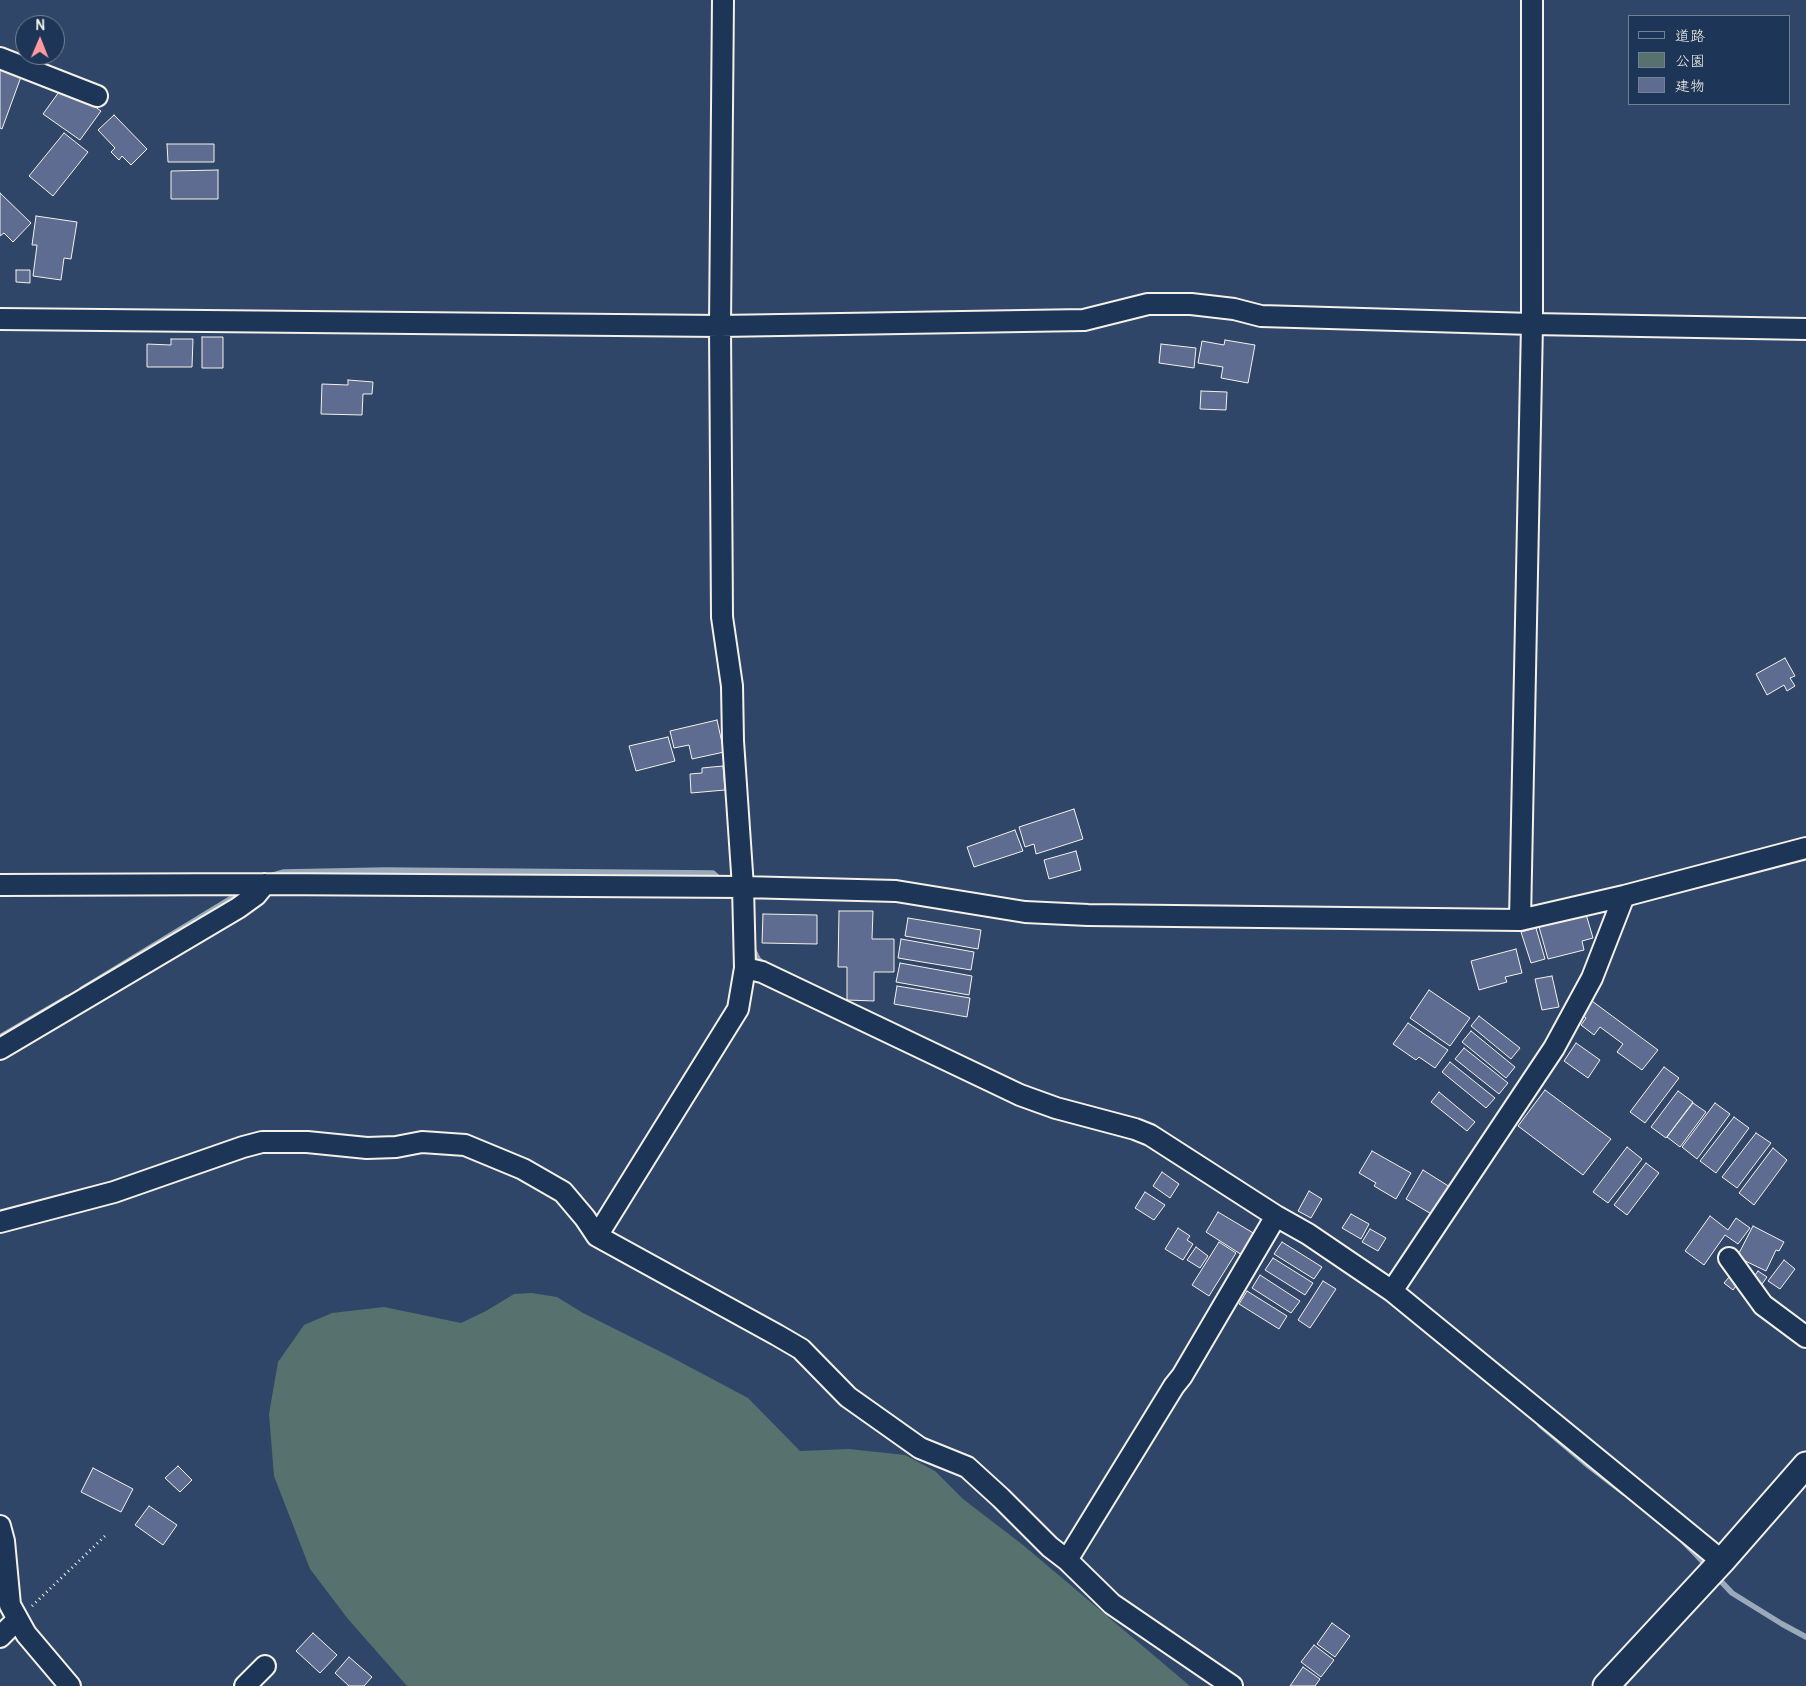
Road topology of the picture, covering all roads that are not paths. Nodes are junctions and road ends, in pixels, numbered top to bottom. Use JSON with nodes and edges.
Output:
{"nodes":[{"id":1,"x":723,"y":0,"type":"edge"},
{"id":2,"x":1532,"y":0,"type":"edge"},
{"id":3,"x":0,"y":58,"type":"edge"},
{"id":4,"x":97,"y":96,"type":"dead end"},
{"id":5,"x":0,"y":319,"type":"edge"},
{"id":6,"x":1532,"y":324,"type":"junction"},
{"id":7,"x":720,"y":326,"type":"junction"},
{"id":8,"x":1806,"y":329,"type":"edge"},
{"id":9,"x":1806,"y":848,"type":"edge"},
{"id":10,"x":265,"y":884,"type":"junction"},
{"id":11,"x":0,"y":885,"type":"edge"},
{"id":12,"x":743,"y":887,"type":"junction"},
{"id":13,"x":1624,"y":896,"type":"junction"},
{"id":14,"x":1520,"y":920,"type":"junction"},
{"id":15,"x":745,"y":968,"type":"junction"},
{"id":16,"x":0,"y":1049,"type":"edge"},
{"id":17,"x":1276,"y":1216,"type":"junction"},
{"id":18,"x":0,"y":1222,"type":"edge"},
{"id":19,"x":597,"y":1236,"type":"junction"},
{"id":20,"x":1729,"y":1258,"type":"dead end"},
{"id":21,"x":1392,"y":1291,"type":"junction"},
{"id":22,"x":1806,"y":1337,"type":"edge"},
{"id":23,"x":1806,"y":1464,"type":"edge"},
{"id":24,"x":0,"y":1526,"type":"edge"},
{"id":25,"x":1068,"y":1560,"type":"junction"},
{"id":26,"x":1722,"y":1561,"type":"junction"},
{"id":27,"x":17,"y":1620,"type":"junction"},
{"id":28,"x":0,"y":1638,"type":"edge"},
{"id":29,"x":264,"y":1666,"type":"dead end"},
{"id":30,"x":70,"y":1686,"type":"edge"},
{"id":31,"x":245,"y":1686,"type":"edge"},
{"id":32,"x":1232,"y":1686,"type":"edge"},
{"id":33,"x":1606,"y":1686,"type":"edge"}],
"edges":[{"from":1,"to":7,"type":"street"},
{"from":2,"to":6,"type":"street"},
{"from":3,"to":4,"type":"street"},
{"from":5,"to":7,"type":"street"},
{"from":6,"to":7,"type":"street"},
{"from":6,"to":8,"type":"street"},
{"from":6,"to":14,"type":"street"},
{"from":7,"to":12,"type":"street"},
{"from":9,"to":13,"type":"street"},
{"from":10,"to":11,"type":"street"},
{"from":10,"to":12,"type":"street"},
{"from":10,"to":16,"type":"street"},
{"from":12,"to":14,"type":"street"},
{"from":12,"to":15,"type":"street"},
{"from":13,"to":14,"type":"street"},
{"from":13,"to":21,"type":"street"},
{"from":15,"to":17,"type":"street"},
{"from":15,"to":19,"type":"street"},
{"from":17,"to":21,"type":"street"},
{"from":17,"to":25,"type":"street"},
{"from":18,"to":19,"type":"street"},
{"from":19,"to":25,"type":"street"},
{"from":20,"to":22,"type":"street"},
{"from":21,"to":26,"type":"street"},
{"from":23,"to":26,"type":"street"},
{"from":24,"to":27,"type":"street"},
{"from":25,"to":32,"type":"street"},
{"from":26,"to":33,"type":"street"},
{"from":27,"to":28,"type":"street"},
{"from":27,"to":30,"type":"street"},
{"from":29,"to":31,"type":"street"}]}
